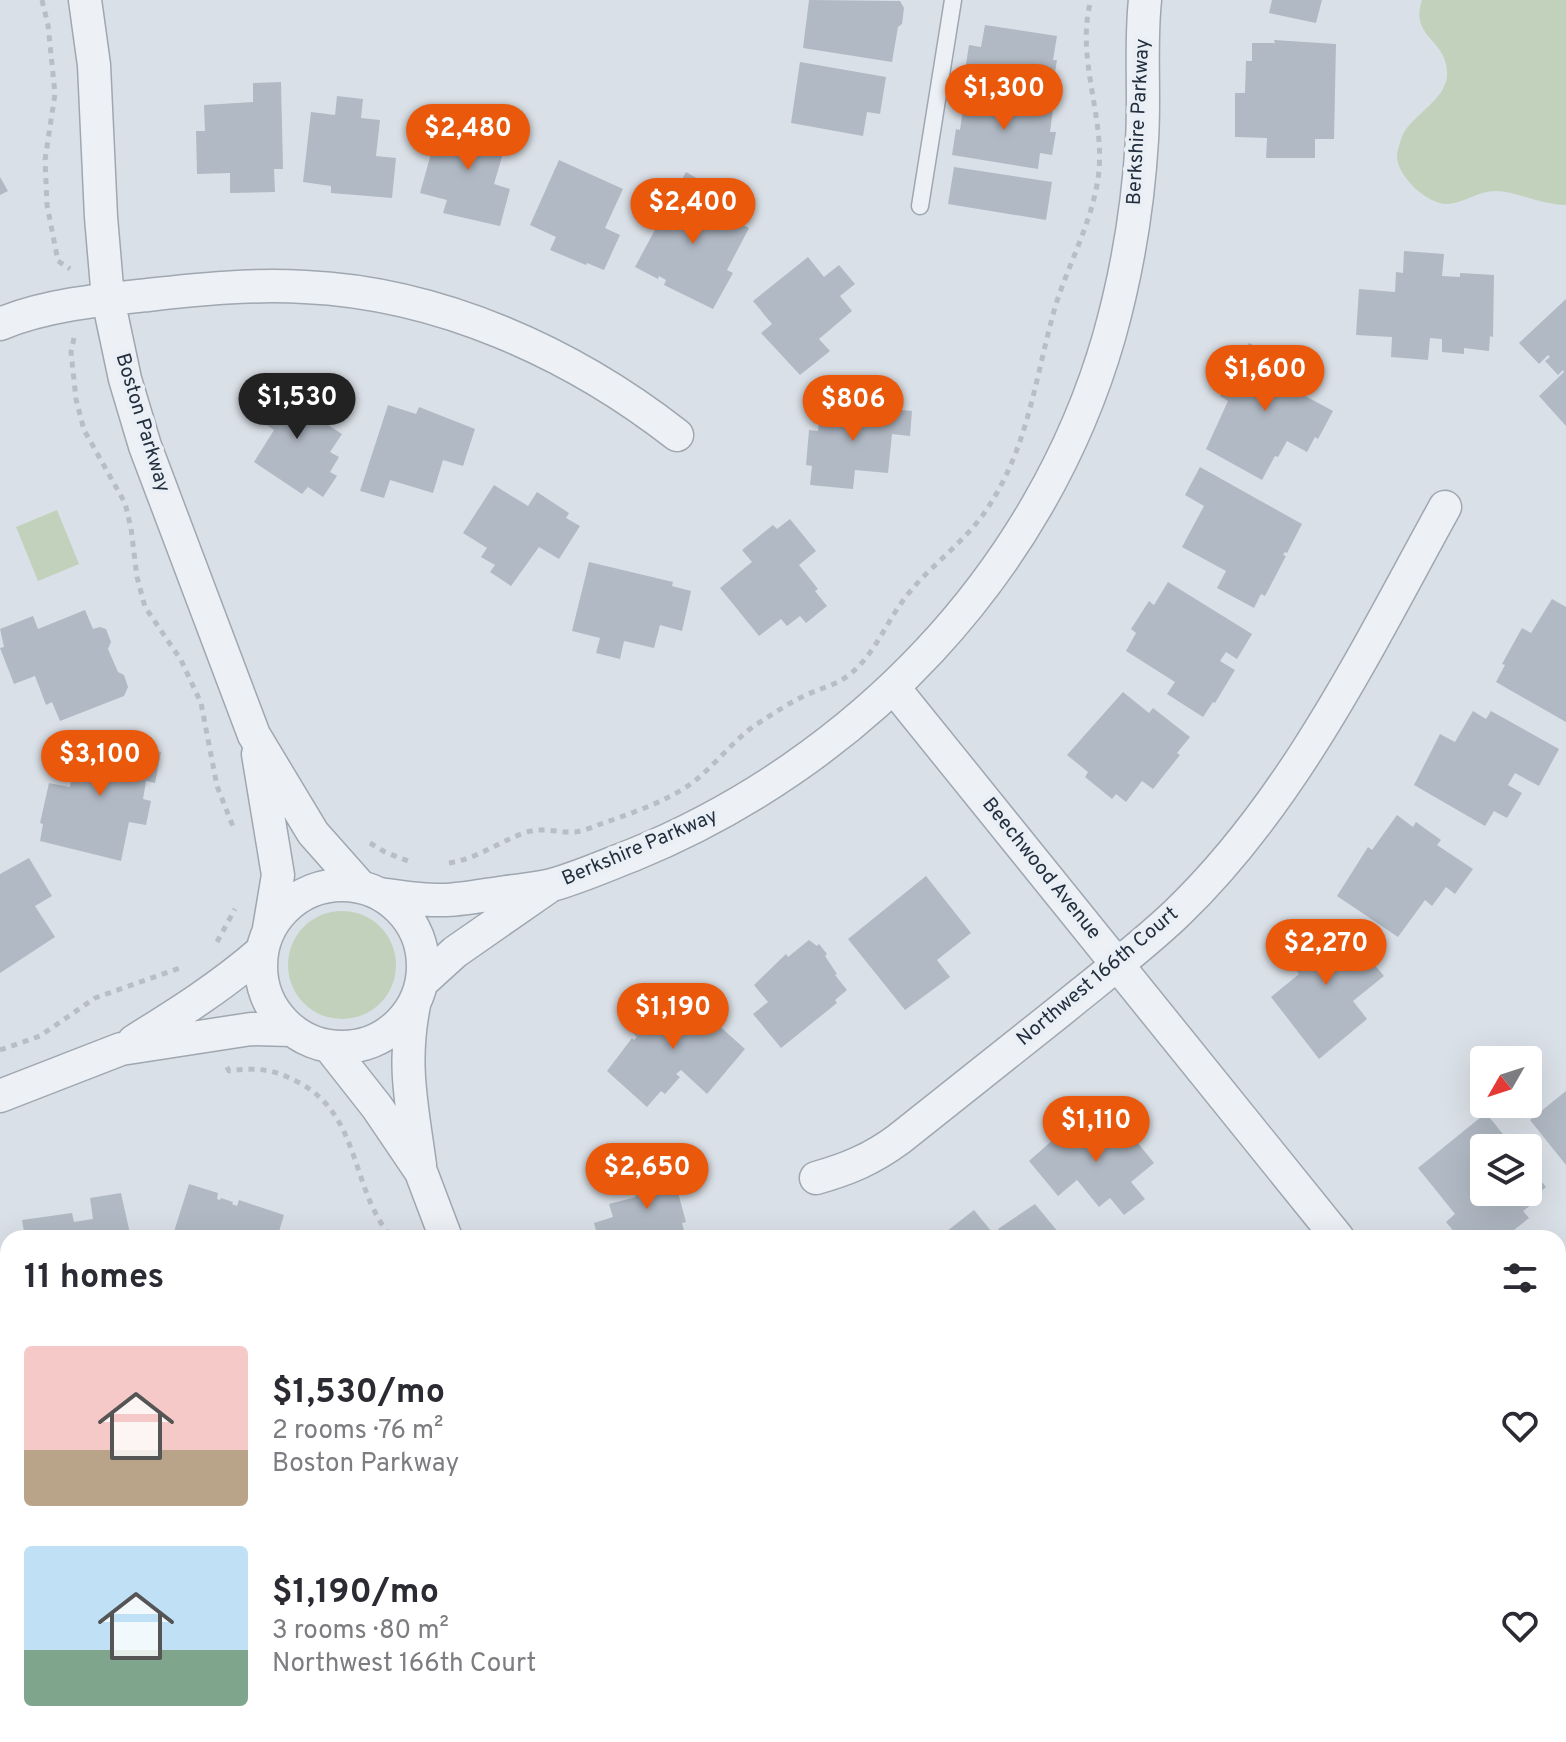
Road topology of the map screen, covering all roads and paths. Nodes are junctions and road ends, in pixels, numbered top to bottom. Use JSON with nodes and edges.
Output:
{"nodes":[{"id":1,"x":85,"y":0,"type":"edge"},
{"id":2,"x":953,"y":0,"type":"edge"},
{"id":3,"x":1091,"y":0,"type":"edge"},
{"id":4,"x":1145,"y":0,"type":"edge"},
{"id":5,"x":920,"y":206,"type":"dead end"},
{"id":6,"x":108,"y":299,"type":"junction"},
{"id":7,"x":0,"y":324,"type":"edge"},
{"id":8,"x":677,"y":435,"type":"dead end"},
{"id":9,"x":1445,"y":507,"type":"dead end"},
{"id":10,"x":894,"y":688,"type":"junction"},
{"id":11,"x":254,"y":735,"type":"junction"},
{"id":12,"x":361,"y":834,"type":"dead end"},
{"id":13,"x":414,"y":862,"type":"dead end"},
{"id":14,"x":446,"y":863,"type":"dead end"},
{"id":15,"x":550,"y":886,"type":"junction"},
{"id":16,"x":370,"y":890,"type":"junction"},
{"id":17,"x":237,"y":900,"type":"dead end"},
{"id":18,"x":265,"y":940,"type":"junction"},
{"id":19,"x":210,"y":949,"type":"dead end"},
{"id":20,"x":189,"y":965,"type":"dead end"},
{"id":21,"x":1118,"y":965,"type":"junction"},
{"id":22,"x":418,"y":992,"type":"junction"},
{"id":23,"x":292,"y":1030,"type":"junction"},
{"id":24,"x":329,"y":1046,"type":"junction"},
{"id":25,"x":121,"y":1049,"type":"junction"},
{"id":26,"x":0,"y":1050,"type":"edge"},
{"id":27,"x":229,"y":1071,"type":"dead end"},
{"id":28,"x":0,"y":1096,"type":"edge"},
{"id":29,"x":421,"y":1172,"type":"junction"},
{"id":30,"x":816,"y":1178,"type":"dead end"},
{"id":31,"x":387,"y":1230,"type":"edge"},
{"id":32,"x":443,"y":1230,"type":"edge"},
{"id":33,"x":1332,"y":1230,"type":"edge"}],
"edges":[{"from":1,"to":6,"type":"street","name":"Boston Parkway"},
{"from":2,"to":5,"type":"lane"},
{"from":3,"to":14,"type":"path"},
{"from":4,"to":10,"type":"street","name":"Berkshire Parkway"},
{"from":6,"to":7,"type":"street"},
{"from":6,"to":8,"type":"street"},
{"from":6,"to":11,"type":"street","name":"Boston Parkway"},
{"from":9,"to":21,"type":"street","name":"Northwest 166th Court"},
{"from":10,"to":15,"type":"street","name":"Berkshire Parkway"},
{"from":10,"to":21,"type":"street","name":"Beechwood Avenue"},
{"from":11,"to":16,"type":"street","name":"Boston Parkway"},
{"from":11,"to":18,"type":"street","name":"Boston Parkway"},
{"from":12,"to":13,"type":"path"},
{"from":15,"to":16,"type":"street","name":"Berkshire Parkway"},
{"from":15,"to":22,"type":"street","name":"Berkshire Parkway"},
{"from":16,"to":18,"type":"street"},
{"from":16,"to":22,"type":"street"},
{"from":17,"to":19,"type":"path"},
{"from":18,"to":23,"type":"street"},
{"from":18,"to":25,"type":"street"},
{"from":20,"to":26,"type":"path"},
{"from":21,"to":30,"type":"street","name":"Northwest 166th Court"},
{"from":21,"to":33,"type":"street","name":"Beechwood Avenue"},
{"from":22,"to":24,"type":"street"},
{"from":22,"to":29,"type":"street"},
{"from":23,"to":24,"type":"street"},
{"from":23,"to":25,"type":"street"},
{"from":24,"to":29,"type":"street"},
{"from":25,"to":28,"type":"street"},
{"from":27,"to":31,"type":"path"},
{"from":29,"to":32,"type":"street"}]}
